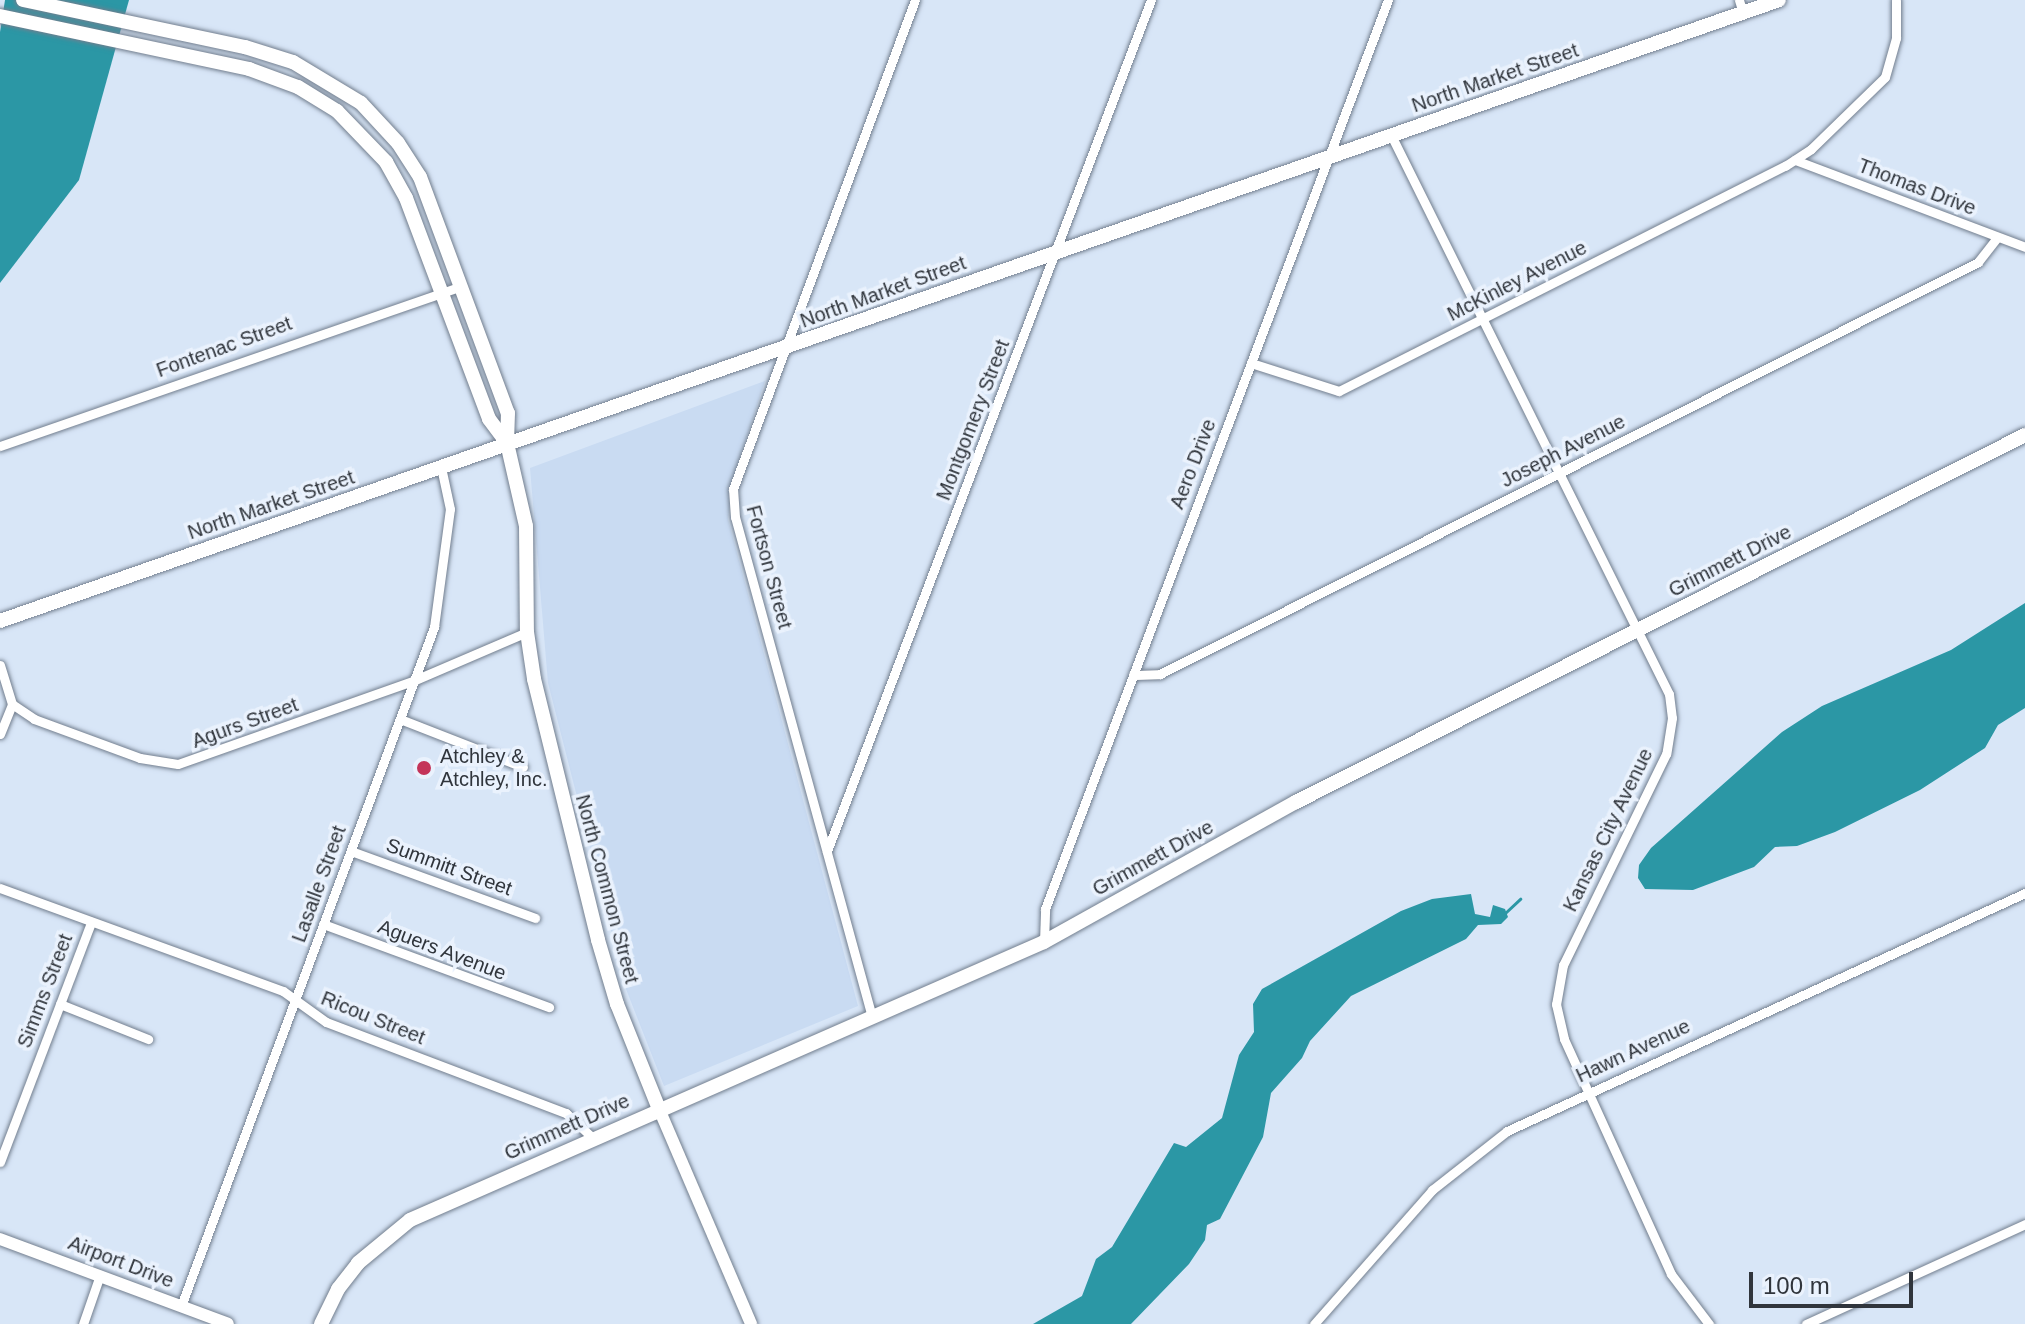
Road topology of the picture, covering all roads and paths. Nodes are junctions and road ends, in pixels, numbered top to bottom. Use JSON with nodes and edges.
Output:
{"nodes":[{"id":1,"x":23,"y":0,"type":"edge"},
{"id":2,"x":915,"y":0,"type":"edge"},
{"id":3,"x":1151,"y":0,"type":"edge"},
{"id":4,"x":1388,"y":0,"type":"edge"},
{"id":5,"x":1779,"y":0,"type":"edge"},
{"id":6,"x":1896,"y":0,"type":"edge"},
{"id":7,"x":1741,"y":6,"type":"edge"},
{"id":8,"x":0,"y":16,"type":"edge"},
{"id":9,"x":1391,"y":135,"type":"junction"},
{"id":10,"x":1327,"y":159,"type":"junction"},
{"id":11,"x":1795,"y":160,"type":"junction"},
{"id":12,"x":1997,"y":238,"type":"junction"},
{"id":13,"x":2025,"y":247,"type":"edge"},
{"id":14,"x":1056,"y":252,"type":"junction"},
{"id":15,"x":461,"y":286,"type":"junction"},
{"id":16,"x":442,"y":292,"type":"junction"},
{"id":17,"x":1483,"y":319,"type":"junction"},
{"id":18,"x":782,"y":349,"type":"junction"},
{"id":19,"x":1251,"y":363,"type":"junction"},
{"id":20,"x":2025,"y":435,"type":"edge"},
{"id":21,"x":507,"y":443,"type":"junction"},
{"id":22,"x":0,"y":446,"type":"edge"},
{"id":23,"x":441,"y":467,"type":"junction"},
{"id":24,"x":1560,"y":473,"type":"junction"},
{"id":25,"x":0,"y":621,"type":"edge"},
{"id":26,"x":1639,"y":629,"type":"junction"},
{"id":27,"x":527,"y":632,"type":"junction"},
{"id":28,"x":0,"y":665,"type":"edge"},
{"id":29,"x":1133,"y":675,"type":"junction"},
{"id":30,"x":415,"y":680,"type":"junction"},
{"id":31,"x":12,"y":704,"type":"junction"},
{"id":32,"x":400,"y":719,"type":"junction"},
{"id":33,"x":0,"y":734,"type":"edge"},
{"id":34,"x":523,"y":767,"type":"dead end"},
{"id":35,"x":351,"y":851,"type":"junction"},
{"id":36,"x":827,"y":851,"type":"junction"},
{"id":37,"x":0,"y":888,"type":"edge"},
{"id":38,"x":2025,"y":893,"type":"edge"},
{"id":39,"x":535,"y":918,"type":"dead end"},
{"id":40,"x":91,"y":922,"type":"junction"},
{"id":41,"x":323,"y":924,"type":"junction"},
{"id":42,"x":1044,"y":942,"type":"junction"},
{"id":43,"x":296,"y":999,"type":"junction"},
{"id":44,"x":60,"y":1004,"type":"junction"},
{"id":45,"x":549,"y":1007,"type":"dead end"},
{"id":46,"x":872,"y":1017,"type":"junction"},
{"id":47,"x":148,"y":1039,"type":"dead end"},
{"id":48,"x":1586,"y":1092,"type":"junction"},
{"id":49,"x":659,"y":1109,"type":"junction"},
{"id":50,"x":593,"y":1138,"type":"junction"},
{"id":51,"x":0,"y":1162,"type":"edge"},
{"id":52,"x":2025,"y":1224,"type":"edge"},
{"id":53,"x":0,"y":1239,"type":"edge"},
{"id":54,"x":100,"y":1275,"type":"junction"},
{"id":55,"x":181,"y":1306,"type":"junction"},
{"id":56,"x":83,"y":1324,"type":"edge"},
{"id":57,"x":228,"y":1324,"type":"edge"},
{"id":58,"x":321,"y":1324,"type":"edge"},
{"id":59,"x":751,"y":1324,"type":"edge"},
{"id":60,"x":1314,"y":1324,"type":"edge"},
{"id":61,"x":1709,"y":1324,"type":"edge"},
{"id":62,"x":1806,"y":1324,"type":"edge"}],
"edges":[{"from":1,"to":15,"type":"main road","name":"North Common Street"},
{"from":2,"to":18,"type":"street","name":"Fortson Street"},
{"from":3,"to":14,"type":"street","name":"Montgomery Street"},
{"from":4,"to":10,"type":"street","name":"Aero Drive"},
{"from":5,"to":7,"type":"main road","name":"North Market Street"},
{"from":6,"to":11,"type":"street","name":"McKinley Avenue"},
{"from":7,"to":9,"type":"main road","name":"North Market Street"},
{"from":8,"to":16,"type":"main road","name":"North Common Street"},
{"from":9,"to":10,"type":"main road","name":"North Market Street"},
{"from":9,"to":17,"type":"street","name":"Kansas City Avenue"},
{"from":10,"to":14,"type":"main road","name":"North Market Street"},
{"from":10,"to":19,"type":"street","name":"Aero Drive"},
{"from":11,"to":12,"type":"street","name":"Thomas Drive"},
{"from":11,"to":17,"type":"street","name":"McKinley Avenue"},
{"from":12,"to":13,"type":"street","name":"Thomas Drive"},
{"from":12,"to":24,"type":"street","name":"Joseph Avenue"},
{"from":14,"to":18,"type":"main road","name":"North Market Street"},
{"from":14,"to":36,"type":"street","name":"Montgomery Street"},
{"from":15,"to":16,"type":"street","name":"Fontenac Street"},
{"from":15,"to":21,"type":"main road","name":"North Common Street"},
{"from":16,"to":21,"type":"main road","name":"North Common Street"},
{"from":16,"to":22,"type":"street","name":"Fontenac Street"},
{"from":17,"to":19,"type":"street","name":"McKinley Avenue"},
{"from":17,"to":24,"type":"street","name":"Kansas City Avenue"},
{"from":18,"to":21,"type":"main road","name":"North Market Street"},
{"from":18,"to":36,"type":"street","name":"Fortson Street"},
{"from":19,"to":29,"type":"street","name":"Aero Drive"},
{"from":20,"to":26,"type":"main road","name":"Grimmett Drive"},
{"from":21,"to":23,"type":"main road","name":"North Market Street"},
{"from":21,"to":27,"type":"main road","name":"North Common Street"},
{"from":23,"to":25,"type":"main road","name":"North Market Street"},
{"from":23,"to":30,"type":"street","name":"Lasalle Street"},
{"from":24,"to":26,"type":"street","name":"Kansas City Avenue"},
{"from":24,"to":29,"type":"street","name":"Joseph Avenue"},
{"from":26,"to":42,"type":"main road","name":"Grimmett Drive"},
{"from":26,"to":48,"type":"street","name":"Kansas City Avenue"},
{"from":27,"to":30,"type":"street","name":"Agurs Street"},
{"from":27,"to":49,"type":"main road","name":"North Common Street"},
{"from":28,"to":31,"type":"street"},
{"from":29,"to":42,"type":"street","name":"Aero Drive"},
{"from":30,"to":31,"type":"street","name":"Agurs Street"},
{"from":30,"to":32,"type":"street","name":"Lasalle Street"},
{"from":31,"to":33,"type":"street"},
{"from":32,"to":34,"type":"street"},
{"from":32,"to":35,"type":"street","name":"Lasalle Street"},
{"from":35,"to":39,"type":"street","name":"Summitt Street"},
{"from":35,"to":41,"type":"street","name":"Lasalle Street"},
{"from":36,"to":46,"type":"street","name":"Fortson Street"},
{"from":37,"to":40,"type":"street","name":"Ricou Street"},
{"from":38,"to":48,"type":"street","name":"Hawn Avenue"},
{"from":40,"to":43,"type":"street","name":"Ricou Street"},
{"from":40,"to":44,"type":"street","name":"Simms Street"},
{"from":41,"to":43,"type":"street","name":"Lasalle Street"},
{"from":41,"to":45,"type":"street","name":"Aguers Avenue"},
{"from":42,"to":46,"type":"main road","name":"Grimmett Drive"},
{"from":43,"to":50,"type":"street","name":"Ricou Street"},
{"from":43,"to":55,"type":"street","name":"Lasalle Street"},
{"from":44,"to":47,"type":"street"},
{"from":44,"to":51,"type":"street","name":"Simms Street"},
{"from":46,"to":49,"type":"main road","name":"Grimmett Drive"},
{"from":48,"to":60,"type":"street","name":"Hawn Avenue"},
{"from":48,"to":61,"type":"street","name":"Kansas City Avenue"},
{"from":49,"to":50,"type":"main road","name":"Grimmett Drive"},
{"from":49,"to":59,"type":"street","name":"North Common Street"},
{"from":50,"to":58,"type":"main road","name":"Grimmett Drive"},
{"from":52,"to":62,"type":"street"},
{"from":53,"to":54,"type":"street","name":"Airport Drive"},
{"from":54,"to":55,"type":"street","name":"Airport Drive"},
{"from":54,"to":56,"type":"street"},
{"from":55,"to":57,"type":"street","name":"Airport Drive"}]}
